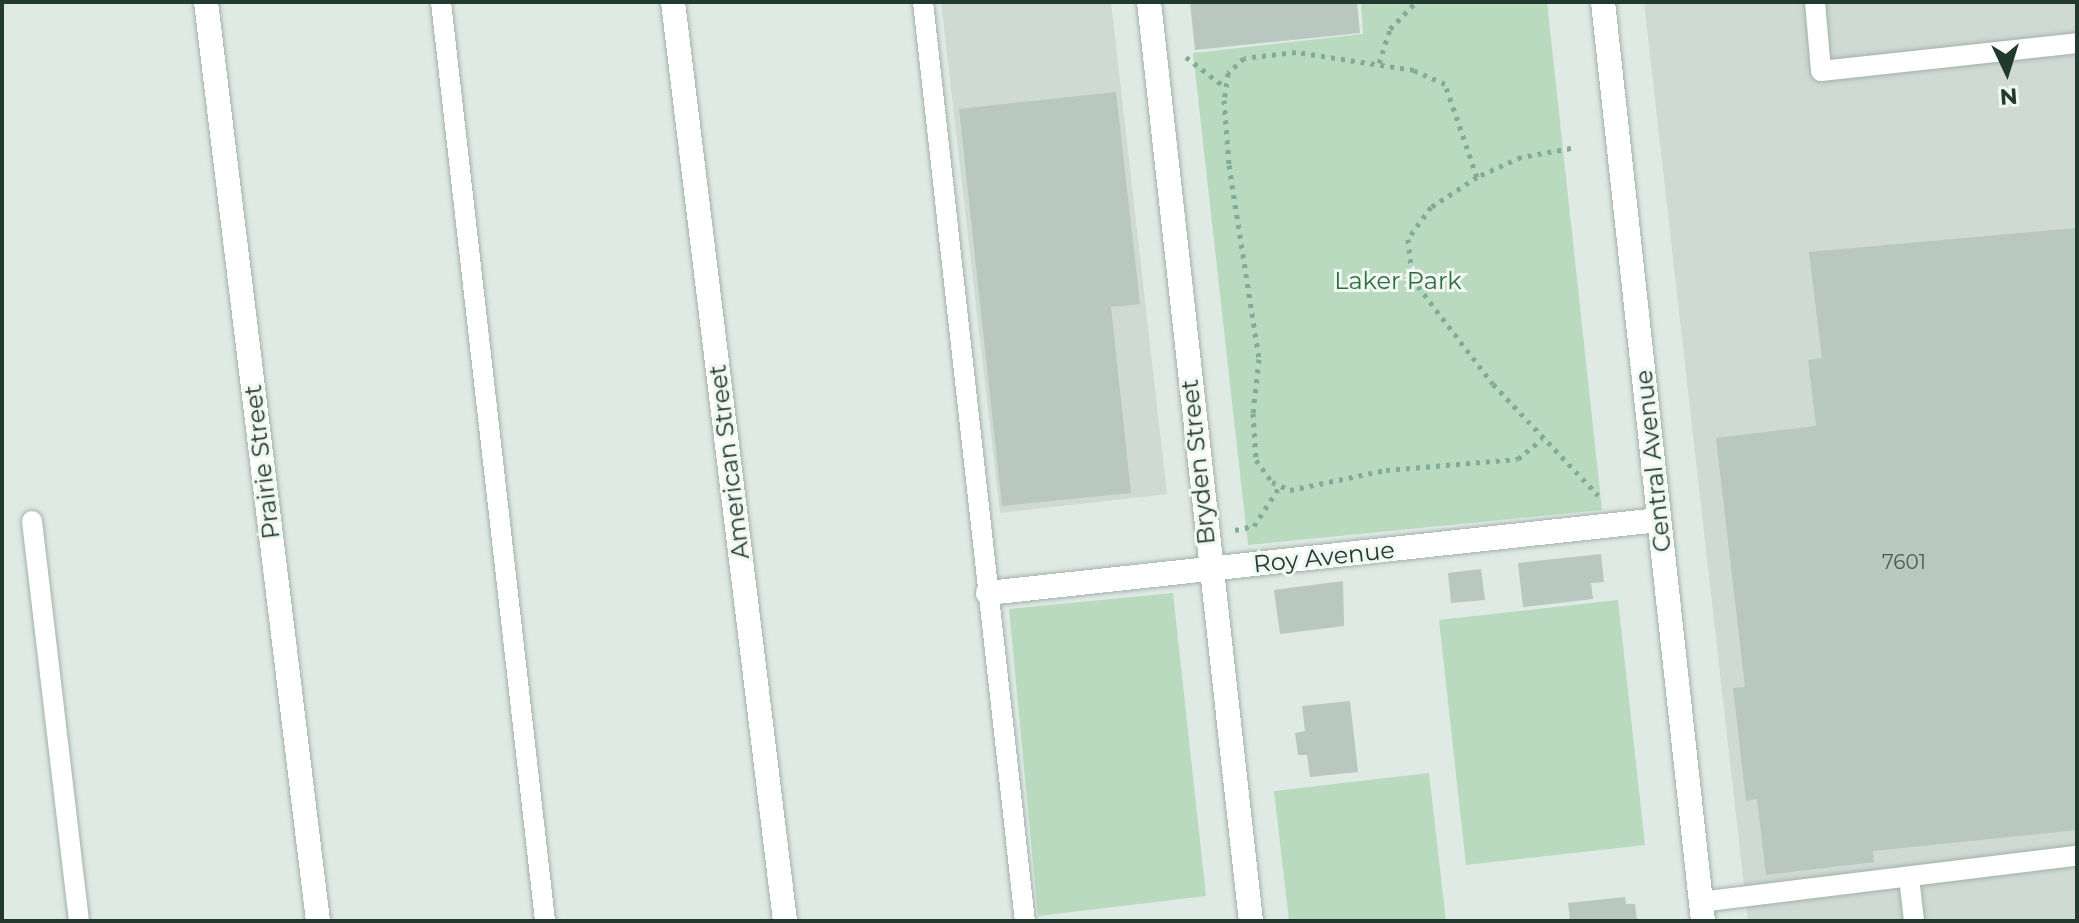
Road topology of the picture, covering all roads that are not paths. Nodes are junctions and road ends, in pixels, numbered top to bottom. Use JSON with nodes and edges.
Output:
{"nodes":[{"id":1,"x":206,"y":2,"type":"edge"},
{"id":2,"x":441,"y":2,"type":"edge"},
{"id":3,"x":673,"y":2,"type":"edge"},
{"id":4,"x":923,"y":2,"type":"edge"},
{"id":5,"x":1149,"y":2,"type":"edge"},
{"id":6,"x":1603,"y":2,"type":"edge"},
{"id":7,"x":1815,"y":2,"type":"edge"},
{"id":8,"x":2077,"y":43,"type":"edge"},
{"id":9,"x":1659,"y":520,"type":"junction"},
{"id":10,"x":32,"y":521,"type":"dead end"},
{"id":11,"x":1209,"y":570,"type":"junction"},
{"id":12,"x":988,"y":593,"type":"junction"},
{"id":13,"x":2077,"y":856,"type":"edge"},
{"id":14,"x":1909,"y":877,"type":"junction"},
{"id":15,"x":1702,"y":912,"type":"edge"},
{"id":16,"x":79,"y":921,"type":"edge"},
{"id":17,"x":318,"y":921,"type":"edge"},
{"id":18,"x":545,"y":921,"type":"edge"},
{"id":19,"x":785,"y":921,"type":"edge"},
{"id":20,"x":1025,"y":921,"type":"edge"},
{"id":21,"x":1251,"y":921,"type":"edge"},
{"id":22,"x":1914,"y":921,"type":"edge"}],
"edges":[{"from":1,"to":17,"type":"street","name":"Prairie Street"},
{"from":2,"to":18,"type":"lane"},
{"from":3,"to":19,"type":"street","name":"American Street"},
{"from":4,"to":12,"type":"lane"},
{"from":5,"to":11,"type":"street","name":"Bryden Street"},
{"from":6,"to":9,"type":"street","name":"Central Avenue"},
{"from":7,"to":8,"type":"lane"},
{"from":9,"to":11,"type":"street","name":"Roy Avenue"},
{"from":9,"to":15,"type":"street","name":"Central Avenue"},
{"from":10,"to":16,"type":"lane"},
{"from":11,"to":12,"type":"street","name":"Roy Avenue"},
{"from":11,"to":21,"type":"street","name":"Bryden Street"},
{"from":12,"to":20,"type":"lane"},
{"from":13,"to":14,"type":"lane"},
{"from":14,"to":15,"type":"lane"},
{"from":14,"to":22,"type":"lane"}]}
